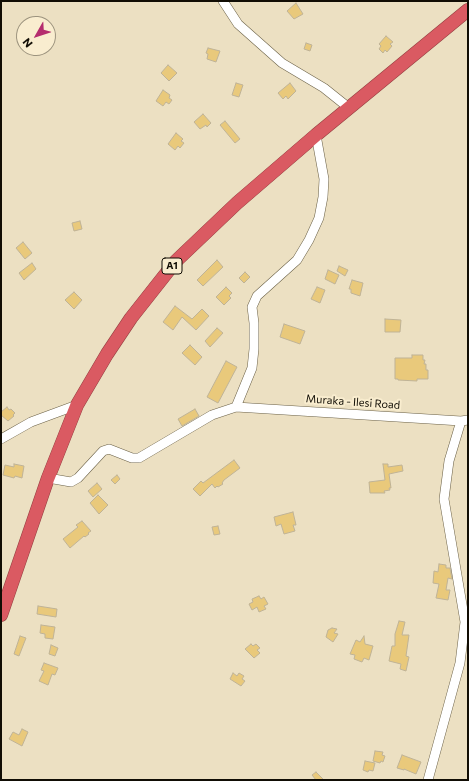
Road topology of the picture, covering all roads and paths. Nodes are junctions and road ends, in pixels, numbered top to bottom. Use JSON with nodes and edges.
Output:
{"nodes":[{"id":1,"x":224,"y":1,"type":"edge"},
{"id":2,"x":468,"y":10,"type":"edge"},
{"id":3,"x":349,"y":108,"type":"junction"},
{"id":4,"x":316,"y":135,"type":"junction"},
{"id":5,"x":77,"y":405,"type":"junction"},
{"id":6,"x":236,"y":407,"type":"junction"},
{"id":7,"x":464,"y":421,"type":"edge"},
{"id":8,"x":1,"y":439,"type":"edge"},
{"id":9,"x":48,"y":478,"type":"junction"},
{"id":10,"x":1,"y":615,"type":"edge"},
{"id":11,"x":428,"y":780,"type":"edge"}],
"edges":[{"from":1,"to":3,"type":"street"},
{"from":2,"to":3,"type":"highway","number":"A1"},
{"from":3,"to":4,"type":"highway","number":"A1"},
{"from":4,"to":5,"type":"highway","number":"A1"},
{"from":4,"to":6,"type":"street"},
{"from":5,"to":8,"type":"street"},
{"from":5,"to":9,"type":"highway","number":"A1"},
{"from":6,"to":7,"type":"street","name":"Muraka - Ilesi Road"},
{"from":6,"to":9,"type":"street","name":"Muraka - Ilesi Road"},
{"from":7,"to":11,"type":"street"},
{"from":9,"to":10,"type":"highway","number":"A1"}]}
